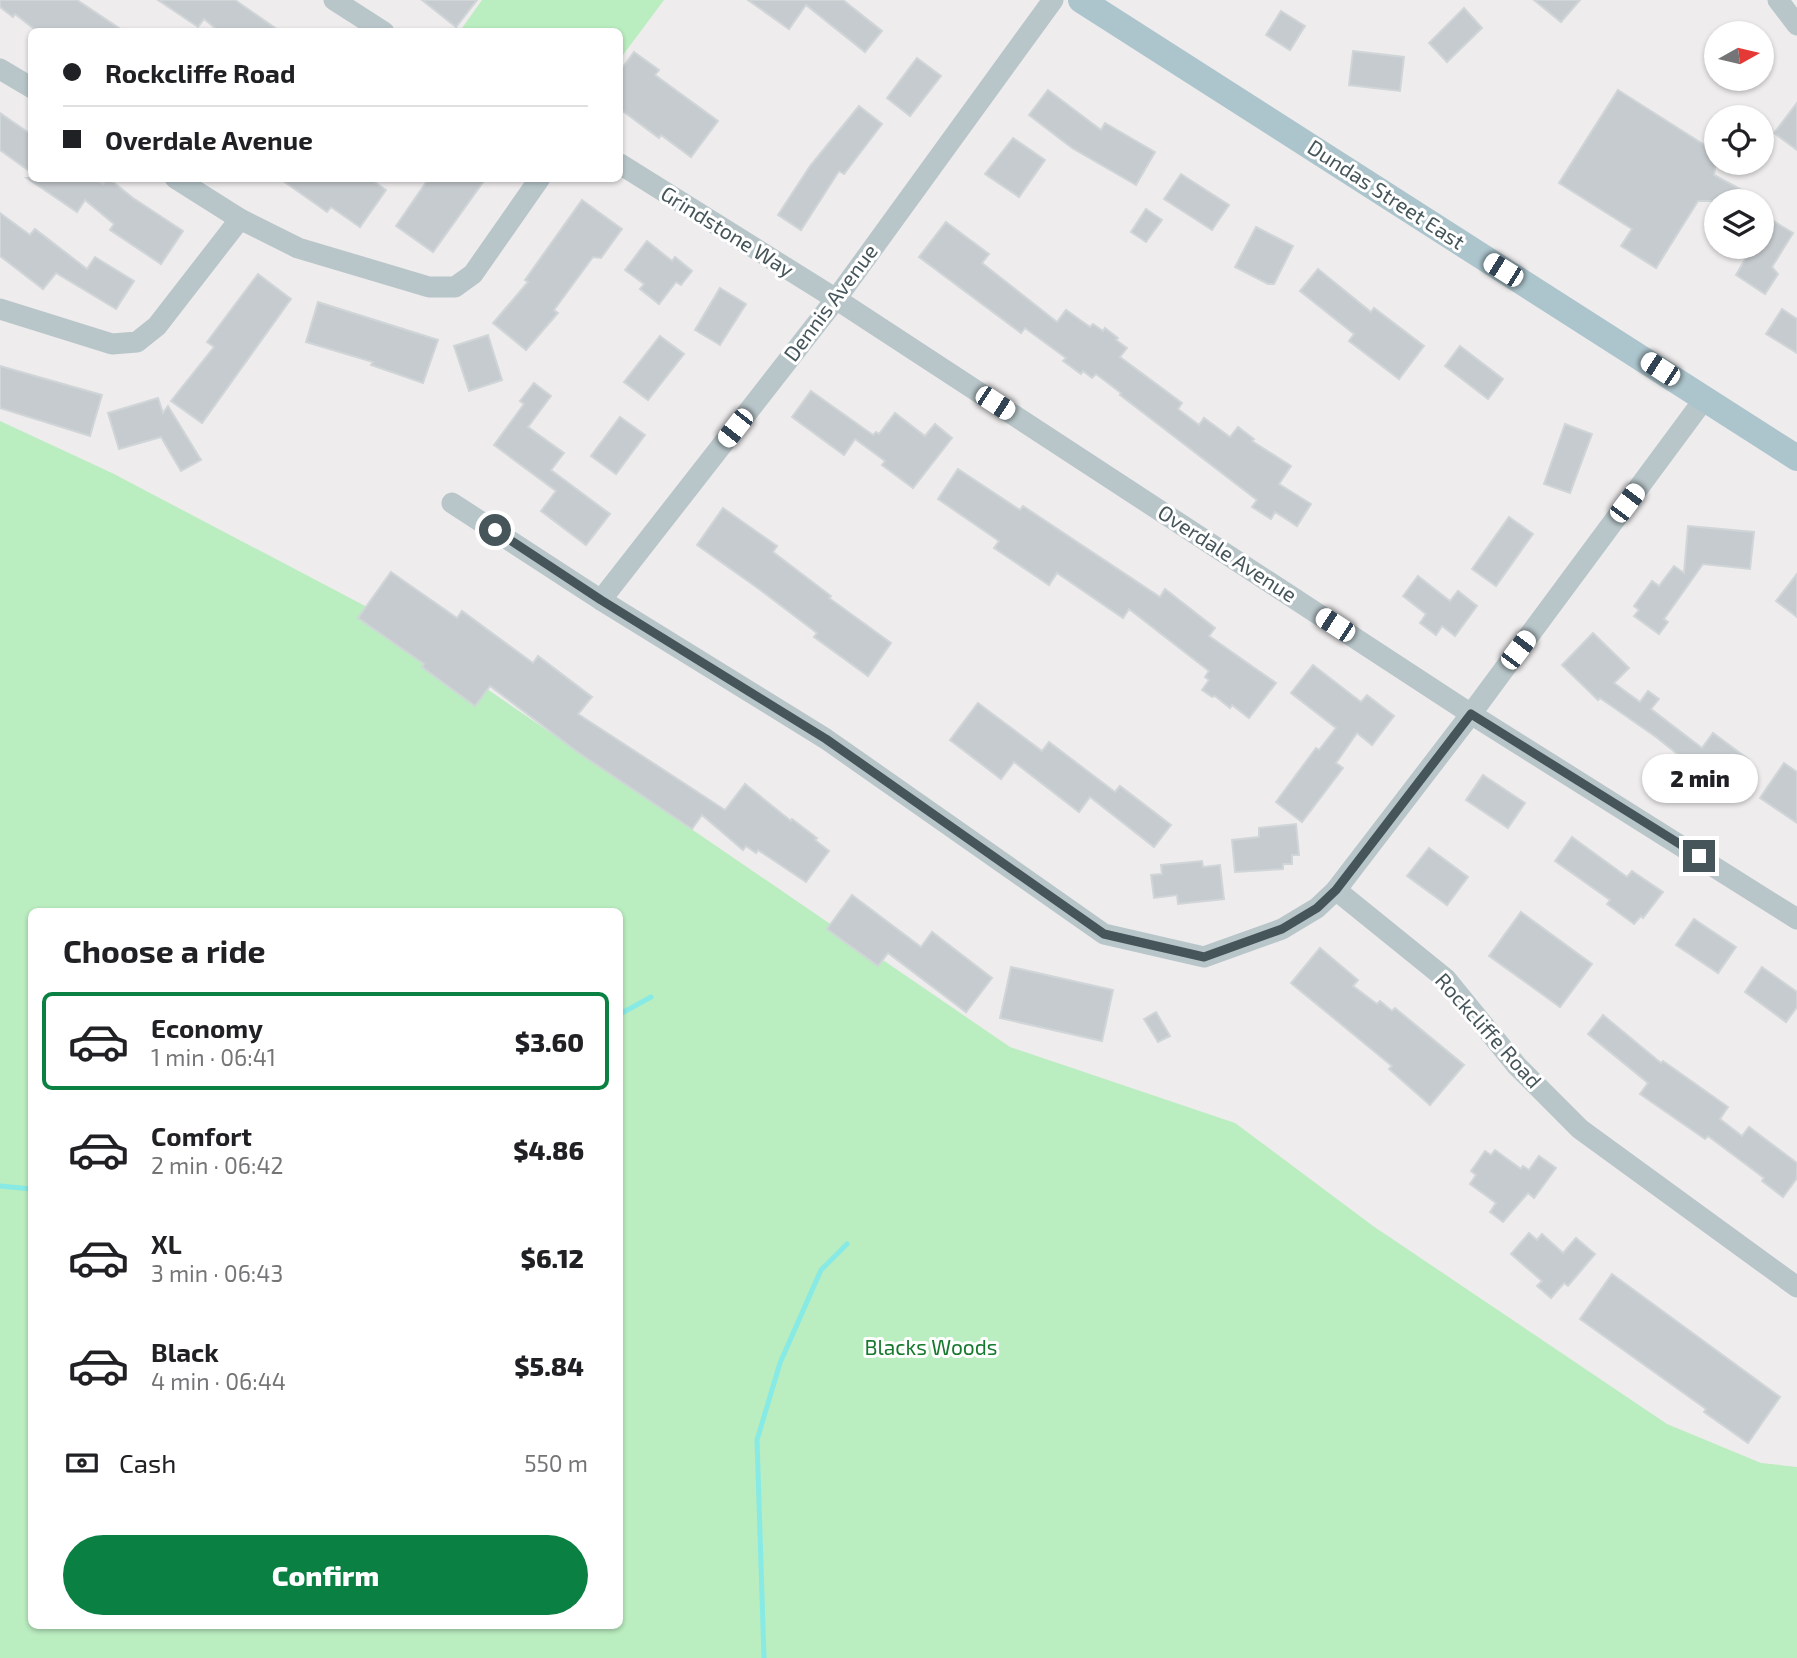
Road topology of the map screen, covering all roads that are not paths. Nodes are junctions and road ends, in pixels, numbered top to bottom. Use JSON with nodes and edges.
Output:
{"nodes":[{"id":1,"x":334,"y":0,"type":"edge"},
{"id":2,"x":1053,"y":0,"type":"edge"},
{"id":3,"x":1081,"y":0,"type":"edge"},
{"id":4,"x":1777,"y":0,"type":"edge"},
{"id":5,"x":1797,"y":24,"type":"edge"},
{"id":6,"x":378,"y":28,"type":"edge"},
{"id":7,"x":0,"y":69,"type":"edge"},
{"id":8,"x":28,"y":86,"type":"edge"},
{"id":9,"x":623,"y":166,"type":"edge"},
{"id":10,"x":181,"y":182,"type":"edge"},
{"id":11,"x":537,"y":182,"type":"edge"},
{"id":12,"x":240,"y":219,"type":"junction"},
{"id":13,"x":836,"y":299,"type":"junction"},
{"id":14,"x":0,"y":309,"type":"edge"},
{"id":15,"x":1705,"y":398,"type":"junction"},
{"id":16,"x":1797,"y":458,"type":"edge"},
{"id":17,"x":452,"y":503,"type":"dead end"},
{"id":18,"x":601,"y":600,"type":"junction"},
{"id":19,"x":1471,"y":714,"type":"junction"},
{"id":20,"x":1336,"y":890,"type":"junction"},
{"id":21,"x":1797,"y":919,"type":"edge"},
{"id":22,"x":1797,"y":1287,"type":"edge"}],
"edges":[{"from":1,"to":6,"type":"street"},
{"from":2,"to":13,"type":"street","name":"Dennis Avenue"},
{"from":3,"to":15,"type":"main road","name":"Dundas Street East"},
{"from":4,"to":5,"type":"street"},
{"from":7,"to":8,"type":"street"},
{"from":9,"to":13,"type":"street","name":"Grindstone Way"},
{"from":10,"to":12,"type":"street"},
{"from":11,"to":12,"type":"street"},
{"from":12,"to":14,"type":"street"},
{"from":13,"to":18,"type":"street","name":"Dennis Avenue"},
{"from":13,"to":19,"type":"street","name":"Overdale Avenue"},
{"from":15,"to":16,"type":"main road","name":"Dundas Street East"},
{"from":15,"to":19,"type":"street"},
{"from":17,"to":18,"type":"street"},
{"from":18,"to":20,"type":"street"},
{"from":19,"to":20,"type":"street"},
{"from":19,"to":21,"type":"street","name":"Overdale Avenue"},
{"from":20,"to":22,"type":"street","name":"Rockcliffe Road"}]}
